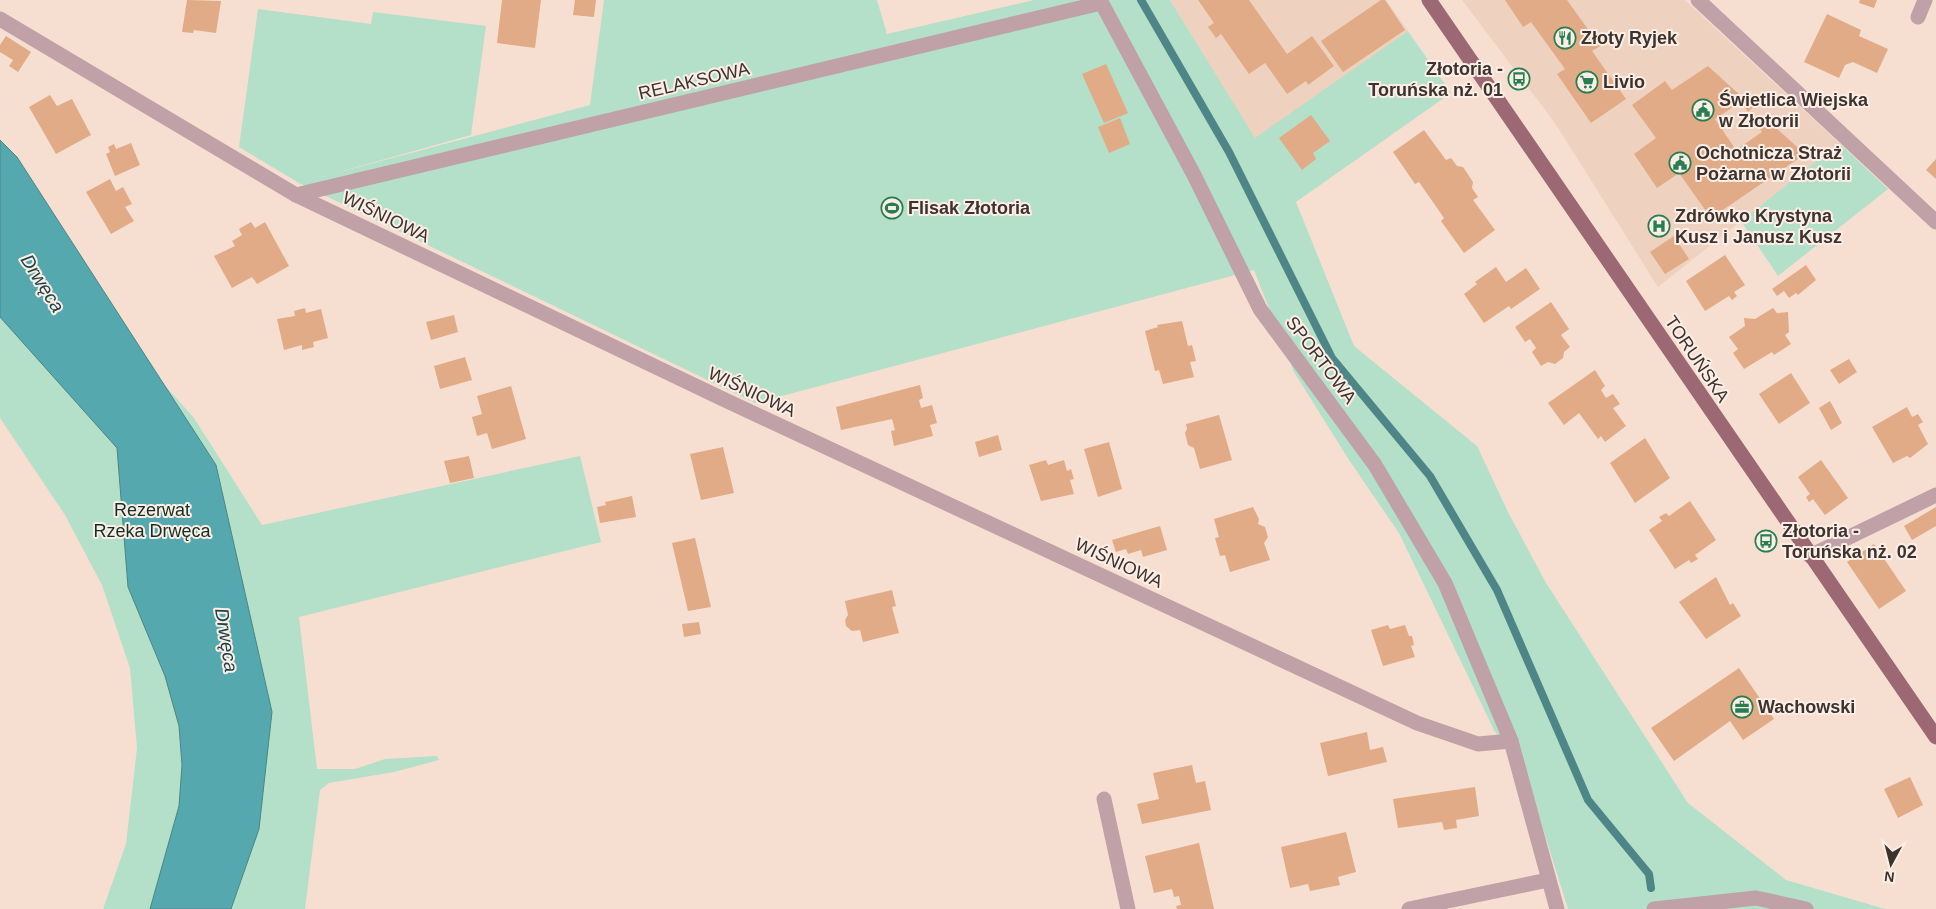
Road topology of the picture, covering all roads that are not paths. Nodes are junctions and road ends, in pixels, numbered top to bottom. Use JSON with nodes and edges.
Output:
{"nodes":[{"id":1,"x":1429,"y":0,"type":"edge"},
{"id":2,"x":1698,"y":0,"type":"edge"},
{"id":3,"x":1925,"y":0,"type":"edge"},
{"id":4,"x":1100,"y":2,"type":"edge"},
{"id":5,"x":1918,"y":17,"type":"dead end"},
{"id":6,"x":0,"y":19,"type":"edge"},
{"id":7,"x":296,"y":195,"type":"junction"},
{"id":8,"x":1936,"y":222,"type":"edge"},
{"id":9,"x":1936,"y":496,"type":"edge"},
{"id":10,"x":1810,"y":556,"type":"junction"},
{"id":11,"x":1936,"y":737,"type":"edge"},
{"id":12,"x":1511,"y":741,"type":"junction"},
{"id":13,"x":1104,"y":799,"type":"dead end"},
{"id":14,"x":1548,"y":880,"type":"junction"},
{"id":15,"x":1128,"y":909,"type":"edge"},
{"id":16,"x":1409,"y":909,"type":"edge"},
{"id":17,"x":1557,"y":909,"type":"edge"},
{"id":18,"x":1654,"y":909,"type":"edge"},
{"id":19,"x":1806,"y":909,"type":"edge"}],
"edges":[{"from":1,"to":10,"type":"main road","name":"TORUŃSKA"},
{"from":2,"to":8,"type":"street"},
{"from":3,"to":5,"type":"street"},
{"from":4,"to":7,"type":"street","name":"RELAKSOWA"},
{"from":4,"to":12,"type":"street","name":"SPORTOWA"},
{"from":6,"to":7,"type":"street","name":"WIŚNIOWA"},
{"from":7,"to":12,"type":"street","name":"WIŚNIOWA"},
{"from":9,"to":10,"type":"street"},
{"from":10,"to":11,"type":"main road","name":"TORUŃSKA"},
{"from":12,"to":14,"type":"street","name":"SPORTOWA"},
{"from":13,"to":15,"type":"street"},
{"from":14,"to":16,"type":"street"},
{"from":14,"to":17,"type":"street","name":"SPORTOWA"},
{"from":18,"to":19,"type":"street"}]}
